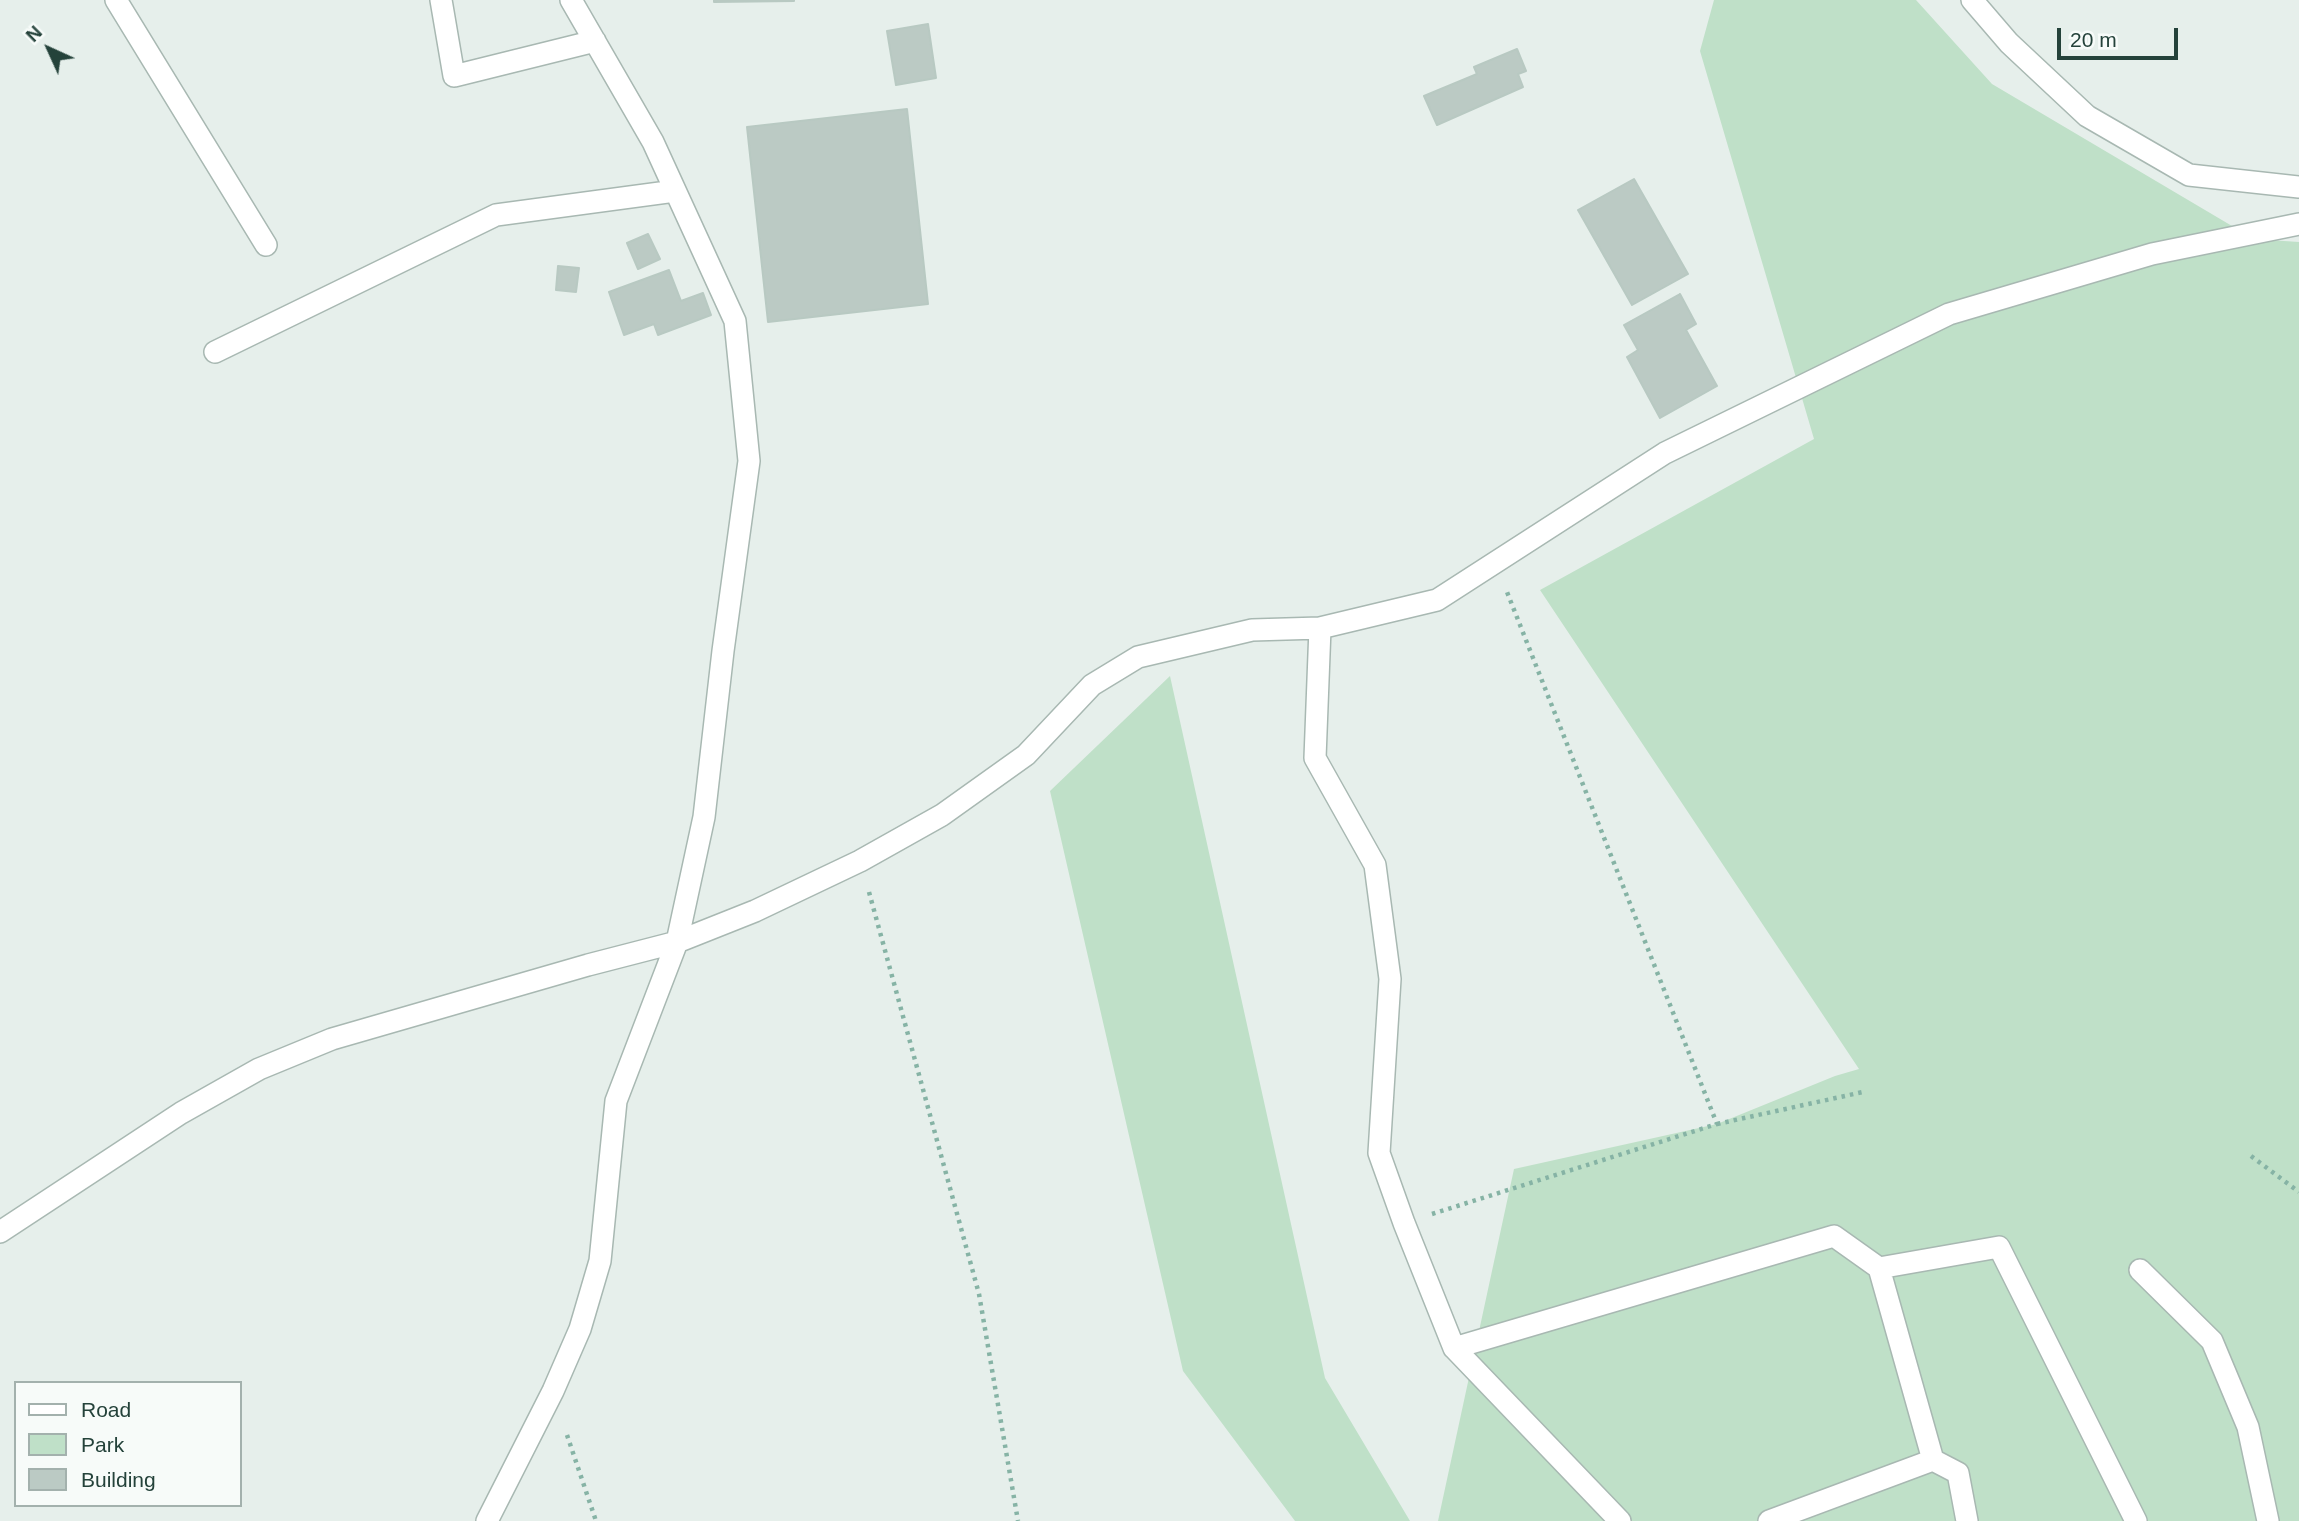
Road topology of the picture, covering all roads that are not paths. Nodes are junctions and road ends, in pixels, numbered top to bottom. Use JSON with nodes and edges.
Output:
{"nodes":[{"id":1,"x":116,"y":0,"type":"edge"},
{"id":2,"x":441,"y":0,"type":"edge"},
{"id":3,"x":571,"y":0,"type":"edge"},
{"id":4,"x":1972,"y":0,"type":"edge"},
{"id":5,"x":595,"y":41,"type":"junction"},
{"id":6,"x":2299,"y":187,"type":"edge"},
{"id":7,"x":675,"y":191,"type":"junction"},
{"id":8,"x":2299,"y":225,"type":"edge"},
{"id":9,"x":266,"y":244,"type":"dead end"},
{"id":10,"x":215,"y":352,"type":"dead end"},
{"id":11,"x":1320,"y":628,"type":"junction"},
{"id":12,"x":677,"y":942,"type":"junction"},
{"id":13,"x":0,"y":1232,"type":"edge"},
{"id":14,"x":1879,"y":1268,"type":"junction"},
{"id":15,"x":2140,"y":1270,"type":"dead end"},
{"id":16,"x":1454,"y":1348,"type":"junction"},
{"id":17,"x":1934,"y":1460,"type":"junction"},
{"id":18,"x":487,"y":1521,"type":"edge"},
{"id":19,"x":1620,"y":1521,"type":"edge"},
{"id":20,"x":1769,"y":1521,"type":"edge"},
{"id":21,"x":1967,"y":1521,"type":"edge"},
{"id":22,"x":2136,"y":1521,"type":"edge"},
{"id":23,"x":2268,"y":1521,"type":"edge"}],
"edges":[{"from":1,"to":9,"type":"street"},
{"from":2,"to":5,"type":"street"},
{"from":3,"to":5,"type":"street"},
{"from":4,"to":6,"type":"street"},
{"from":5,"to":7,"type":"street"},
{"from":7,"to":10,"type":"street"},
{"from":7,"to":12,"type":"street"},
{"from":8,"to":11,"type":"street"},
{"from":11,"to":12,"type":"street"},
{"from":11,"to":16,"type":"street"},
{"from":12,"to":13,"type":"street"},
{"from":12,"to":18,"type":"street"},
{"from":14,"to":16,"type":"street"},
{"from":14,"to":17,"type":"street"},
{"from":14,"to":22,"type":"street"},
{"from":15,"to":23,"type":"street"},
{"from":16,"to":19,"type":"street"},
{"from":17,"to":20,"type":"street"},
{"from":17,"to":21,"type":"street"}]}
